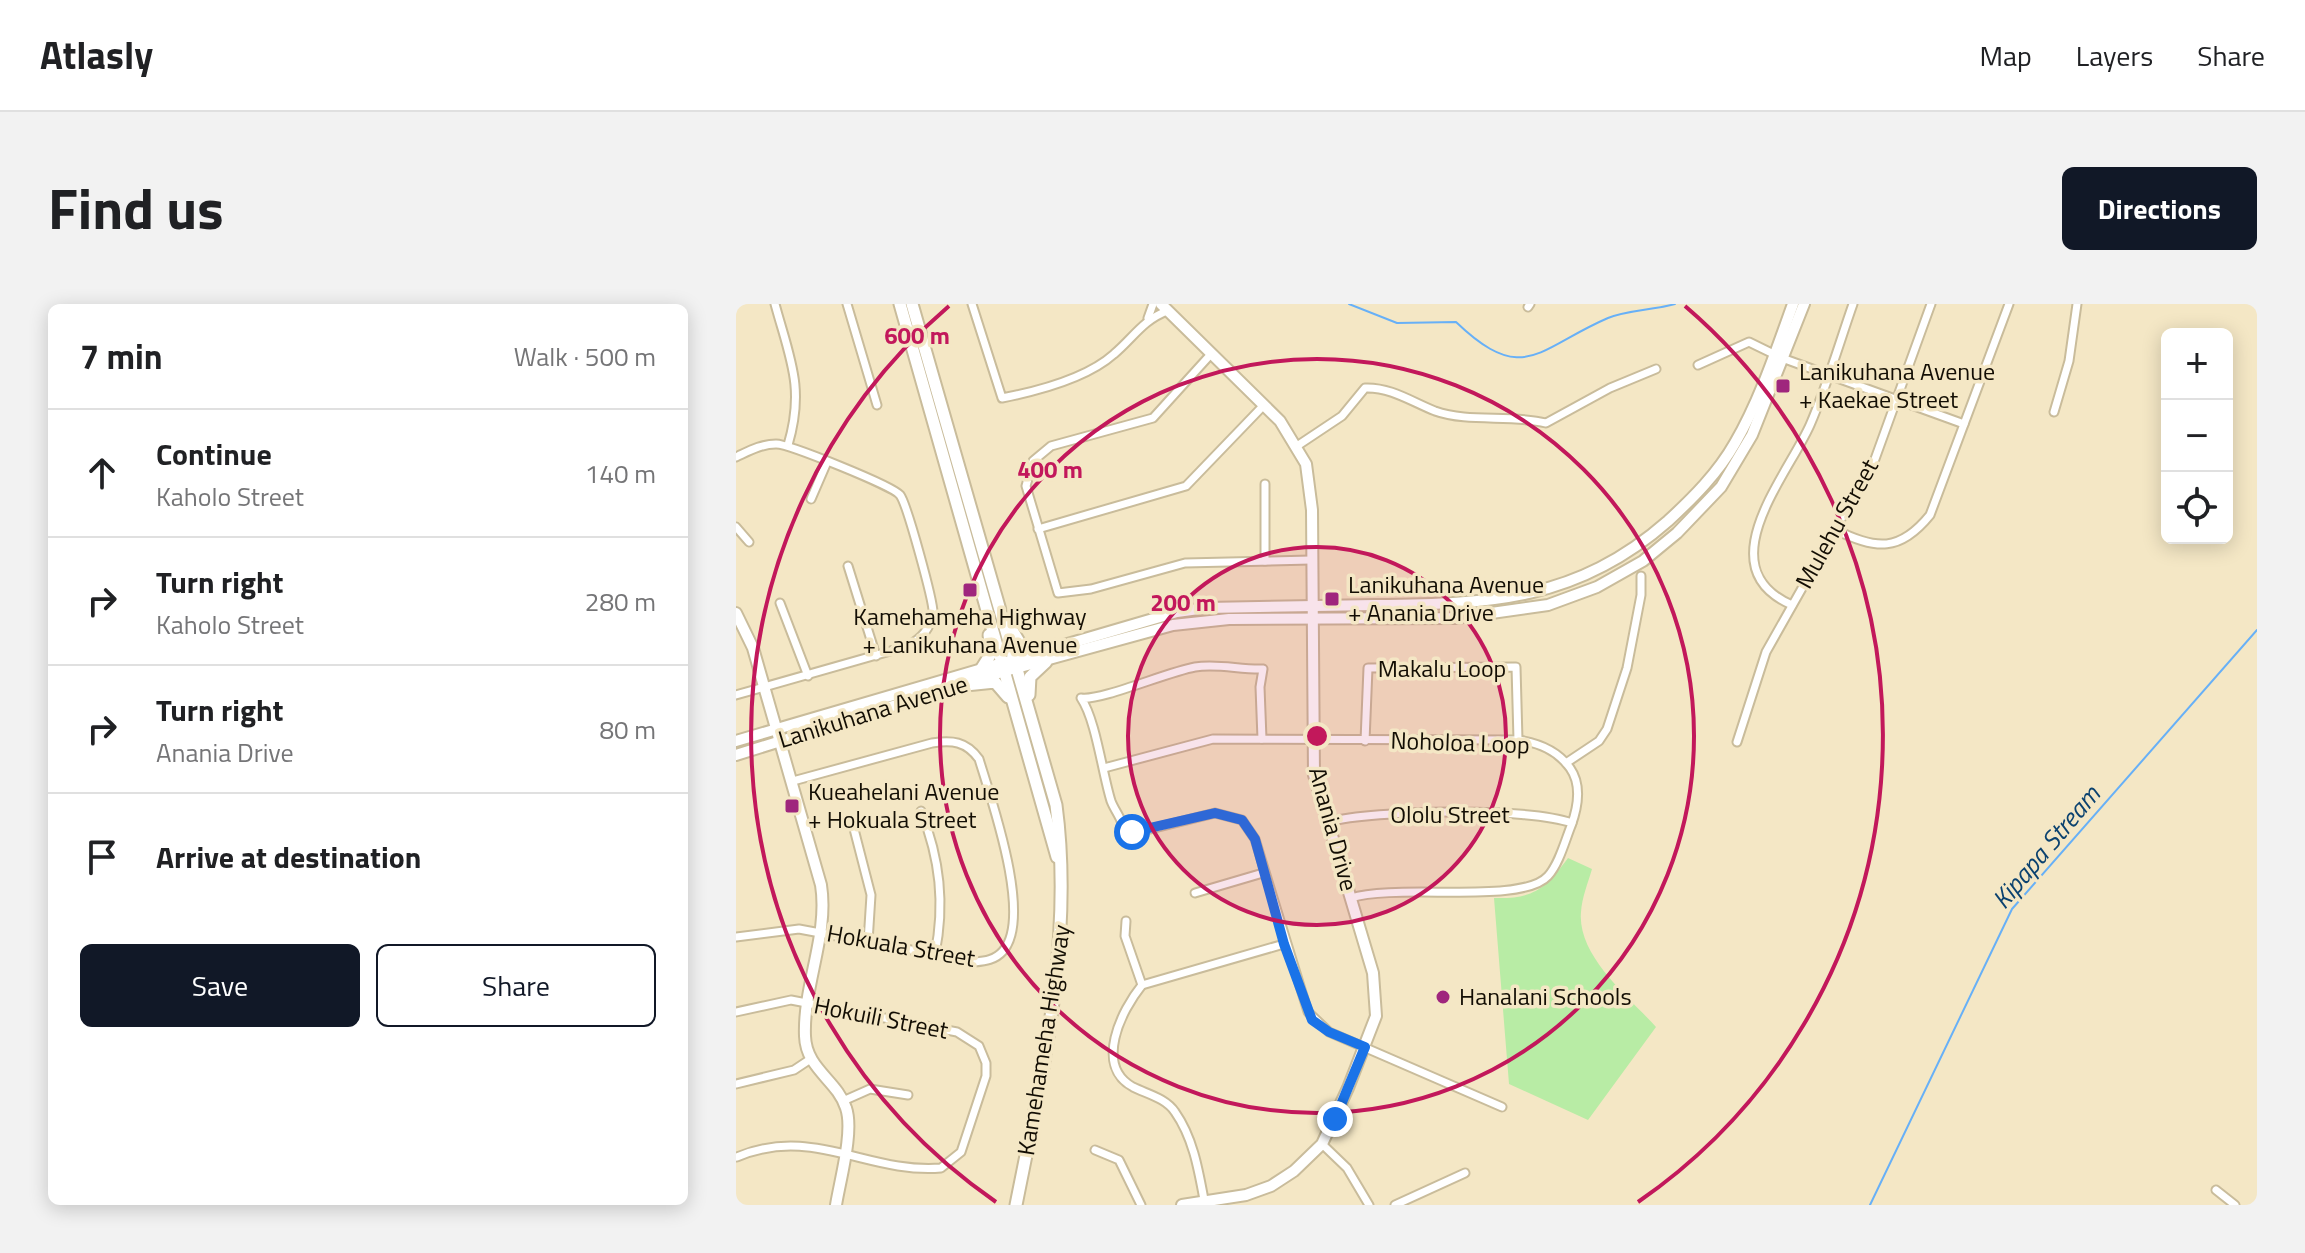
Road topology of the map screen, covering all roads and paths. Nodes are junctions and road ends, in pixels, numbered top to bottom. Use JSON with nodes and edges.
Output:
{"nodes":[{"id":1,"x":775,"y":304,"type":"edge"},
{"id":2,"x":847,"y":304,"type":"edge"},
{"id":3,"x":900,"y":304,"type":"edge"},
{"id":4,"x":912,"y":304,"type":"edge"},
{"id":5,"x":972,"y":304,"type":"edge"},
{"id":6,"x":1153,"y":304,"type":"edge"},
{"id":7,"x":1793,"y":304,"type":"edge"},
{"id":8,"x":1804,"y":304,"type":"edge"},
{"id":9,"x":1853,"y":304,"type":"edge"},
{"id":10,"x":1931,"y":304,"type":"edge"},
{"id":11,"x":2009,"y":304,"type":"edge"},
{"id":12,"x":2077,"y":304,"type":"edge"},
{"id":13,"x":1164,"y":307,"type":"edge"},
{"id":14,"x":1148,"y":318,"type":"junction"},
{"id":15,"x":1211,"y":354,"type":"junction"},
{"id":16,"x":1778,"y":356,"type":"junction"},
{"id":17,"x":1698,"y":365,"type":"dead end"},
{"id":18,"x":1656,"y":369,"type":"dead end"},
{"id":19,"x":1828,"y":374,"type":"junction"},
{"id":20,"x":1896,"y":400,"type":"junction"},
{"id":21,"x":877,"y":405,"type":"dead end"},
{"id":22,"x":1264,"y":405,"type":"junction"},
{"id":23,"x":2054,"y":412,"type":"dead end"},
{"id":24,"x":1964,"y":424,"type":"junction"},
{"id":25,"x":788,"y":445,"type":"junction"},
{"id":26,"x":1297,"y":446,"type":"junction"},
{"id":27,"x":736,"y":457,"type":"edge"},
{"id":28,"x":827,"y":462,"type":"junction"},
{"id":29,"x":1265,"y":484,"type":"dead end"},
{"id":30,"x":811,"y":499,"type":"dead end"},
{"id":31,"x":975,"y":523,"type":"junction"},
{"id":32,"x":736,"y":527,"type":"edge"},
{"id":33,"x":1038,"y":529,"type":"junction"},
{"id":34,"x":1836,"y":530,"type":"junction"},
{"id":35,"x":749,"y":542,"type":"dead end"},
{"id":36,"x":970,"y":552,"type":"junction"},
{"id":37,"x":1311,"y":560,"type":"junction"},
{"id":38,"x":1265,"y":561,"type":"junction"},
{"id":39,"x":848,"y":566,"type":"dead end"},
{"id":40,"x":1641,"y":576,"type":"dead end"},
{"id":41,"x":780,"y":603,"type":"dead end"},
{"id":42,"x":1792,"y":605,"type":"junction"},
{"id":43,"x":1313,"y":606,"type":"junction"},
{"id":44,"x":737,"y":617,"type":"edge"},
{"id":45,"x":1313,"y":620,"type":"junction"},
{"id":46,"x":876,"y":656,"type":"junction"},
{"id":47,"x":1045,"y":656,"type":"junction"},
{"id":48,"x":1010,"y":665,"type":"junction"},
{"id":49,"x":982,"y":668,"type":"junction"},
{"id":50,"x":808,"y":676,"type":"junction"},
{"id":51,"x":956,"y":686,"type":"junction"},
{"id":52,"x":765,"y":687,"type":"junction"},
{"id":53,"x":736,"y":695,"type":"edge"},
{"id":54,"x":1015,"y":708,"type":"junction"},
{"id":55,"x":1029,"y":708,"type":"junction"},
{"id":56,"x":777,"y":729,"type":"junction"},
{"id":57,"x":1262,"y":739,"type":"junction"},
{"id":58,"x":1313,"y":740,"type":"junction"},
{"id":59,"x":1518,"y":740,"type":"junction"},
{"id":60,"x":736,"y":741,"type":"edge"},
{"id":61,"x":780,"y":741,"type":"junction"},
{"id":62,"x":1365,"y":741,"type":"junction"},
{"id":63,"x":1737,"y":742,"type":"dead end"},
{"id":64,"x":736,"y":755,"type":"edge"},
{"id":65,"x":1566,"y":763,"type":"junction"},
{"id":66,"x":1104,"y":768,"type":"junction"},
{"id":67,"x":793,"y":781,"type":"junction"},
{"id":68,"x":921,"y":811,"type":"dead end"},
{"id":69,"x":1328,"y":822,"type":"junction"},
{"id":70,"x":1572,"y":823,"type":"junction"},
{"id":71,"x":854,"y":829,"type":"dead end"},
{"id":72,"x":1263,"y":873,"type":"junction"},
{"id":73,"x":1061,"y":874,"type":"junction"},
{"id":74,"x":1195,"y":893,"type":"dead end"},
{"id":75,"x":1351,"y":898,"type":"junction"},
{"id":76,"x":1126,"y":921,"type":"dead end"},
{"id":77,"x":820,"y":932,"type":"junction"},
{"id":78,"x":736,"y":937,"type":"edge"},
{"id":79,"x":868,"y":942,"type":"junction"},
{"id":80,"x":1284,"y":944,"type":"junction"},
{"id":81,"x":935,"y":954,"type":"junction"},
{"id":82,"x":1142,"y":985,"type":"junction"},
{"id":83,"x":808,"y":1005,"type":"junction"},
{"id":84,"x":736,"y":1012,"type":"edge"},
{"id":85,"x":1365,"y":1047,"type":"junction"},
{"id":86,"x":809,"y":1060,"type":"junction"},
{"id":87,"x":736,"y":1084,"type":"edge"},
{"id":88,"x":908,"y":1095,"type":"dead end"},
{"id":89,"x":843,"y":1101,"type":"junction"},
{"id":90,"x":1502,"y":1107,"type":"dead end"},
{"id":91,"x":1322,"y":1144,"type":"junction"},
{"id":92,"x":1095,"y":1150,"type":"dead end"},
{"id":93,"x":844,"y":1154,"type":"junction"},
{"id":94,"x":737,"y":1157,"type":"edge"},
{"id":95,"x":1465,"y":1173,"type":"dead end"},
{"id":96,"x":2216,"y":1190,"type":"dead end"},
{"id":97,"x":1205,"y":1202,"type":"edge"},
{"id":98,"x":836,"y":1205,"type":"edge"},
{"id":99,"x":1016,"y":1205,"type":"edge"},
{"id":100,"x":1141,"y":1205,"type":"edge"},
{"id":101,"x":1182,"y":1205,"type":"edge"},
{"id":102,"x":1369,"y":1205,"type":"edge"},
{"id":103,"x":1395,"y":1205,"type":"edge"},
{"id":104,"x":2235,"y":1205,"type":"edge"}],
"edges":[{"from":1,"to":25,"type":"street"},
{"from":2,"to":21,"type":"street"},
{"from":3,"to":36,"type":"main road","name":"Kamehameha Highway"},
{"from":4,"to":31,"type":"main road","name":"Kamehameha Highway"},
{"from":5,"to":14,"type":"street"},
{"from":6,"to":14,"type":"street"},
{"from":7,"to":16,"type":"street","name":"Lanikuhana Avenue"},
{"from":8,"to":16,"type":"street","name":"Lanikuhana Avenue"},
{"from":9,"to":19,"type":"street"},
{"from":10,"to":20,"type":"street","name":"Mulehu Street"},
{"from":11,"to":24,"type":"street"},
{"from":12,"to":23,"type":"street"},
{"from":13,"to":14,"type":"street"},
{"from":13,"to":15,"type":"street","name":"Anania Drive"},
{"from":15,"to":22,"type":"street","name":"Anania Drive"},
{"from":15,"to":33,"type":"street"},
{"from":16,"to":17,"type":"street"},
{"from":16,"to":19,"type":"street"},
{"from":16,"to":43,"type":"street","name":"Lanikuhana Avenue"},
{"from":16,"to":45,"type":"street","name":"Lanikuhana Avenue"},
{"from":18,"to":26,"type":"street"},
{"from":19,"to":20,"type":"street"},
{"from":19,"to":42,"type":"street"},
{"from":20,"to":24,"type":"street"},
{"from":20,"to":34,"type":"street","name":"Mulehu Street"},
{"from":22,"to":26,"type":"street","name":"Anania Drive"},
{"from":22,"to":33,"type":"street"},
{"from":24,"to":34,"type":"street"},
{"from":25,"to":27,"type":"street"},
{"from":25,"to":28,"type":"street"},
{"from":26,"to":37,"type":"street","name":"Anania Drive"},
{"from":28,"to":30,"type":"street"},
{"from":28,"to":46,"type":"street"},
{"from":29,"to":38,"type":"street"},
{"from":31,"to":47,"type":"main road"},
{"from":31,"to":48,"type":"main road","name":"Kamehameha Highway"},
{"from":32,"to":35,"type":"street"},
{"from":33,"to":38,"type":"street"},
{"from":34,"to":42,"type":"street","name":"Mulehu Street"},
{"from":36,"to":48,"type":"main road","name":"Kamehameha Highway"},
{"from":36,"to":49,"type":"main road"},
{"from":37,"to":38,"type":"street"},
{"from":37,"to":43,"type":"street","name":"Anania Drive"},
{"from":39,"to":46,"type":"street"},
{"from":40,"to":65,"type":"street"},
{"from":41,"to":50,"type":"street"},
{"from":42,"to":63,"type":"street","name":"Mulehu Street"},
{"from":43,"to":45,"type":"street","name":"Anania Drive"},
{"from":43,"to":47,"type":"street","name":"Lanikuhana Avenue"},
{"from":44,"to":52,"type":"street"},
{"from":45,"to":47,"type":"street","name":"Lanikuhana Avenue"},
{"from":45,"to":58,"type":"street","name":"Anania Drive"},
{"from":46,"to":50,"type":"street"},
{"from":47,"to":48,"type":"street","name":"Lanikuhana Avenue"},
{"from":47,"to":55,"type":"main road"},
{"from":48,"to":49,"type":"street","name":"Lanikuhana Avenue"},
{"from":48,"to":51,"type":"street","name":"Lanikuhana Avenue"},
{"from":48,"to":54,"type":"main road","name":"Kamehameha Highway"},
{"from":48,"to":55,"type":"main road","name":"Kamehameha Highway"},
{"from":49,"to":56,"type":"street","name":"Lanikuhana Avenue"},
{"from":50,"to":52,"type":"street"},
{"from":51,"to":54,"type":"main road"},
{"from":51,"to":61,"type":"street","name":"Lanikuhana Avenue"},
{"from":52,"to":53,"type":"street"},
{"from":52,"to":56,"type":"street"},
{"from":54,"to":73,"type":"main road","name":"Kamehameha Highway"},
{"from":55,"to":73,"type":"main road","name":"Kamehameha Highway"},
{"from":56,"to":60,"type":"street","name":"Lanikuhana Avenue"},
{"from":56,"to":61,"type":"street"},
{"from":57,"to":58,"type":"street","name":"Noholoa Loop"},
{"from":57,"to":66,"type":"street","name":"Noholoa Loop"},
{"from":57,"to":66,"type":"street"},
{"from":58,"to":62,"type":"street","name":"Noholoa Loop"},
{"from":58,"to":69,"type":"street","name":"Anania Drive"},
{"from":59,"to":62,"type":"street","name":"Noholoa Loop"},
{"from":59,"to":62,"type":"street","name":"Makalu Loop"},
{"from":59,"to":65,"type":"street","name":"Noholoa Loop"},
{"from":61,"to":64,"type":"street","name":"Lanikuhana Avenue"},
{"from":61,"to":67,"type":"street"},
{"from":65,"to":70,"type":"street"},
{"from":66,"to":72,"type":"street"},
{"from":67,"to":77,"type":"street"},
{"from":67,"to":81,"type":"street","name":"Hokuala Street"},
{"from":68,"to":81,"type":"street"},
{"from":69,"to":70,"type":"street","name":"Ololu Street"},
{"from":69,"to":75,"type":"street","name":"Anania Drive"},
{"from":70,"to":75,"type":"street"},
{"from":71,"to":79,"type":"street"},
{"from":72,"to":74,"type":"street"},
{"from":72,"to":80,"type":"street"},
{"from":73,"to":99,"type":"main road","name":"Kamehameha Highway"},
{"from":75,"to":85,"type":"street","name":"Anania Drive"},
{"from":76,"to":82,"type":"street"},
{"from":77,"to":78,"type":"street","name":"Hokuala Street"},
{"from":77,"to":79,"type":"street","name":"Hokuala Street"},
{"from":77,"to":83,"type":"street"},
{"from":79,"to":81,"type":"street","name":"Hokuala Street"},
{"from":80,"to":82,"type":"street"},
{"from":80,"to":85,"type":"street"},
{"from":82,"to":97,"type":"street"},
{"from":83,"to":84,"type":"street","name":"Hokuili Street"},
{"from":83,"to":86,"type":"street"},
{"from":83,"to":93,"type":"street","name":"Hokuili Street"},
{"from":85,"to":90,"type":"street"},
{"from":85,"to":91,"type":"street","name":"Anania Drive"},
{"from":86,"to":87,"type":"street"},
{"from":86,"to":89,"type":"street"},
{"from":88,"to":89,"type":"street"},
{"from":89,"to":93,"type":"street"},
{"from":91,"to":97,"type":"street","name":"Anania Drive"},
{"from":91,"to":102,"type":"street"},
{"from":92,"to":100,"type":"street"},
{"from":93,"to":94,"type":"street","name":"Hokuili Street"},
{"from":93,"to":98,"type":"street"},
{"from":95,"to":103,"type":"street"},
{"from":96,"to":104,"type":"street"},
{"from":97,"to":101,"type":"street","name":"Anania Drive"}]}
